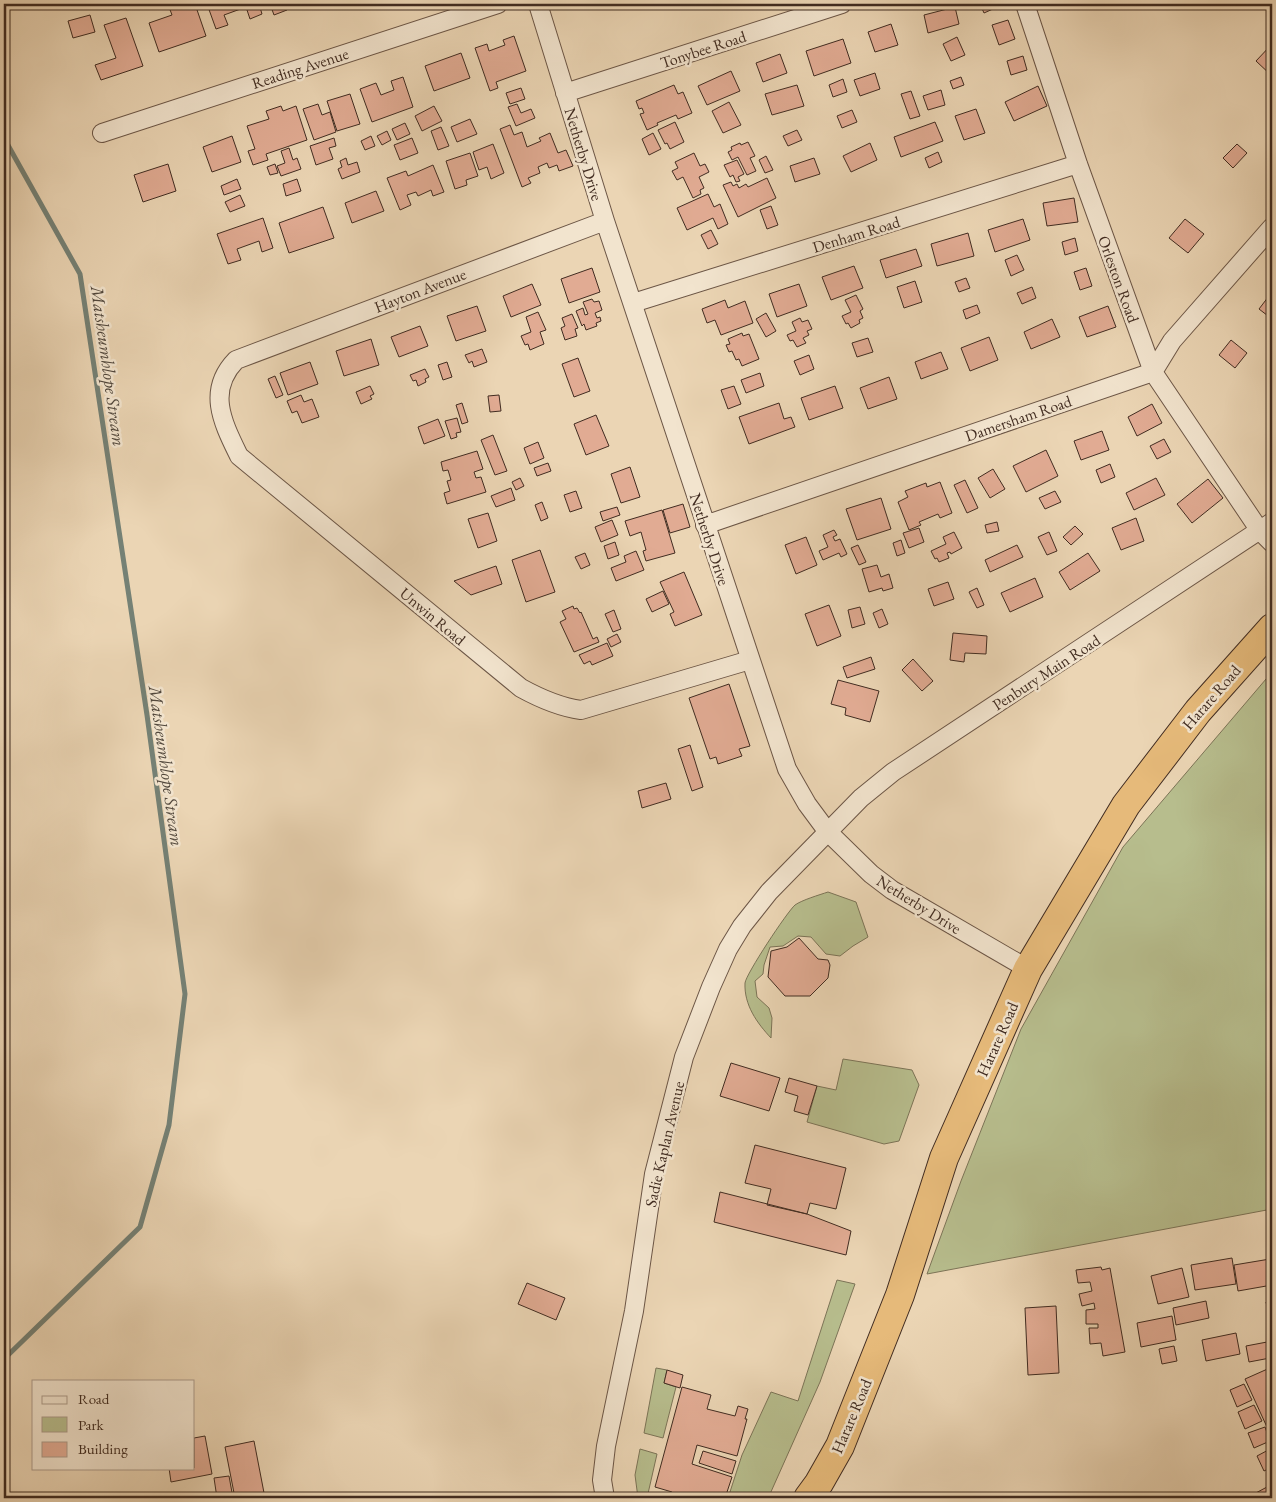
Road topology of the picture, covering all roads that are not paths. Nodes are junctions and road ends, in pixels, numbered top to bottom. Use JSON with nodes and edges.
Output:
{"nodes":[{"id":1,"x":498,"y":4,"type":"edge"},
{"id":2,"x":538,"y":4,"type":"edge"},
{"id":3,"x":842,"y":4,"type":"edge"},
{"id":4,"x":1026,"y":4,"type":"edge"},
{"id":5,"x":565,"y":93,"type":"junction"},
{"id":6,"x":102,"y":133,"type":"dead end"},
{"id":7,"x":1078,"y":164,"type":"junction"},
{"id":8,"x":605,"y":221,"type":"junction"},
{"id":9,"x":1272,"y":227,"type":"edge"},
{"id":10,"x":633,"y":303,"type":"junction"},
{"id":11,"x":236,"y":360,"type":"joint"},
{"id":12,"x":1152,"y":372,"type":"junction"},
{"id":13,"x":705,"y":525,"type":"junction"},
{"id":14,"x":1266,"y":526,"type":"edge"},
{"id":15,"x":1272,"y":544,"type":"edge"},
{"id":16,"x":1272,"y":628,"type":"edge"},
{"id":17,"x":750,"y":660,"type":"junction"},
{"id":18,"x":827,"y":832,"type":"junction"},
{"id":19,"x":1028,"y":969,"type":"junction"},
{"id":20,"x":605,"y":1498,"type":"edge"},
{"id":21,"x":808,"y":1498,"type":"edge"}],
"edges":[{"from":1,"to":6,"type":"street","name":"Reading Avenue"},
{"from":2,"to":5,"type":"street","name":"Netherby Drive"},
{"from":3,"to":5,"type":"street","name":"Tonybee Road"},
{"from":4,"to":7,"type":"street","name":"Orleston Road"},
{"from":5,"to":8,"type":"street","name":"Netherby Drive"},
{"from":7,"to":10,"type":"street","name":"Denham Road"},
{"from":7,"to":12,"type":"street","name":"Orleston Road"},
{"from":8,"to":10,"type":"street","name":"Netherby Drive"},
{"from":8,"to":11,"type":"street","name":"Hayton Avenue"},
{"from":9,"to":12,"type":"street"},
{"from":10,"to":13,"type":"street","name":"Netherby Drive"},
{"from":11,"to":17,"type":"street","name":"Unwin Road"},
{"from":12,"to":13,"type":"street","name":"Damersham Road"},
{"from":12,"to":14,"type":"street","name":"Orleston Road"},
{"from":13,"to":17,"type":"street","name":"Netherby Drive"},
{"from":14,"to":15,"type":"street","name":"Orleston Road"},
{"from":14,"to":18,"type":"street","name":"Penbury Main Road"},
{"from":16,"to":19,"type":"highway","name":"Harare Road"},
{"from":17,"to":18,"type":"street","name":"Netherby Drive"},
{"from":18,"to":19,"type":"street","name":"Netherby Drive"},
{"from":18,"to":20,"type":"street","name":"Sadie Kaplan Avenue"},
{"from":19,"to":21,"type":"highway","name":"Harare Road"}]}
